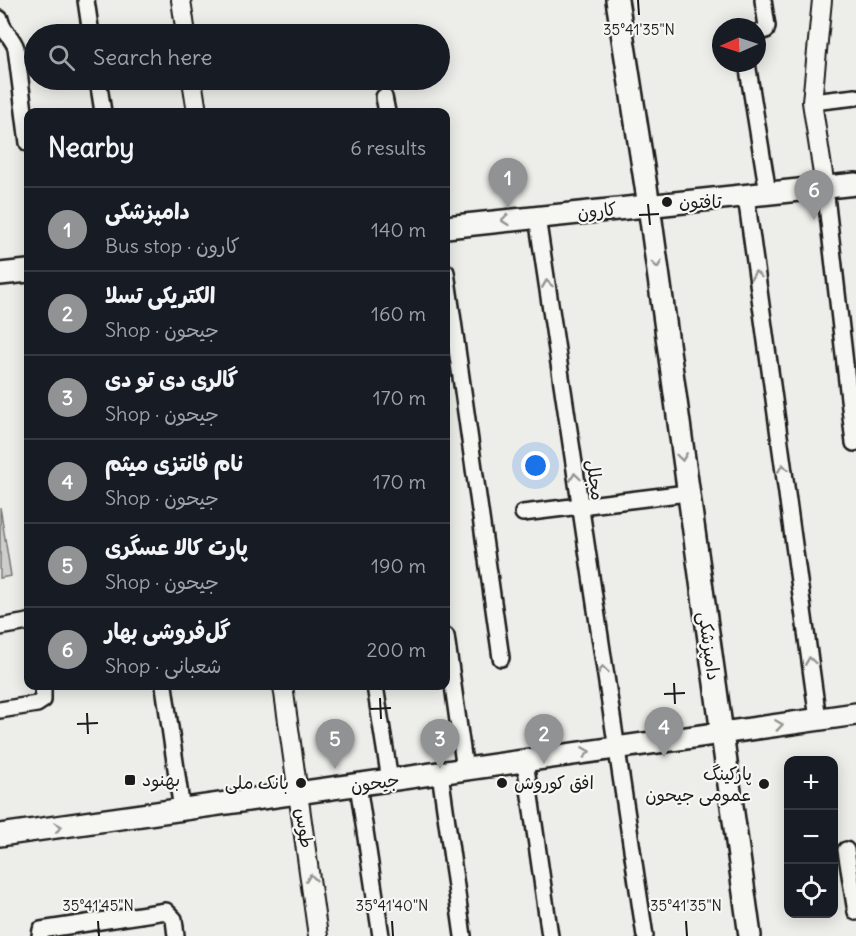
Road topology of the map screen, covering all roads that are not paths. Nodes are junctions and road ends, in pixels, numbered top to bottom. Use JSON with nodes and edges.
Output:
{"nodes":[{"id":1,"x":86,"y":0,"type":"edge"},
{"id":2,"x":181,"y":0,"type":"edge"},
{"id":3,"x":617,"y":0,"type":"edge"},
{"id":4,"x":763,"y":0,"type":"edge"},
{"id":5,"x":822,"y":0,"type":"edge"},
{"id":6,"x":766,"y":18,"type":"edge"},
{"id":7,"x":1,"y":24,"type":"edge"},
{"id":8,"x":90,"y":24,"type":"edge"},
{"id":9,"x":185,"y":24,"type":"edge"},
{"id":10,"x":748,"y":72,"type":"edge"},
{"id":11,"x":100,"y":90,"type":"edge"},
{"id":12,"x":194,"y":90,"type":"edge"},
{"id":13,"x":384,"y":97,"type":"dead end"},
{"id":14,"x":856,"y":97,"type":"edge"},
{"id":15,"x":812,"y":102,"type":"junction"},
{"id":16,"x":102,"y":108,"type":"edge"},
{"id":17,"x":196,"y":108,"type":"edge"},
{"id":18,"x":386,"y":108,"type":"edge"},
{"id":19,"x":24,"y":111,"type":"edge"},
{"id":20,"x":856,"y":184,"type":"edge"},
{"id":21,"x":825,"y":187,"type":"junction"},
{"id":22,"x":768,"y":193,"type":"junction"},
{"id":23,"x":746,"y":196,"type":"junction"},
{"id":24,"x":649,"y":206,"type":"junction"},
{"id":25,"x":537,"y":217,"type":"junction"},
{"id":26,"x":450,"y":227,"type":"edge"},
{"id":27,"x":24,"y":271,"type":"edge"},
{"id":28,"x":0,"y":274,"type":"edge"},
{"id":29,"x":450,"y":300,"type":"edge"},
{"id":30,"x":854,"y":443,"type":"dead end"},
{"id":31,"x":687,"y":494,"type":"junction"},
{"id":32,"x":579,"y":507,"type":"junction"},
{"id":33,"x":523,"y":513,"type":"dead end"},
{"id":34,"x":24,"y":623,"type":"edge"},
{"id":35,"x":0,"y":627,"type":"edge"},
{"id":36,"x":501,"y":658,"type":"dead end"},
{"id":37,"x":450,"y":664,"type":"edge"},
{"id":38,"x":43,"y":690,"type":"edge"},
{"id":39,"x":165,"y":690,"type":"edge"},
{"id":40,"x":285,"y":690,"type":"edge"},
{"id":41,"x":376,"y":690,"type":"edge"},
{"id":42,"x":0,"y":710,"type":"edge"},
{"id":43,"x":856,"y":714,"type":"edge"},
{"id":44,"x":818,"y":719,"type":"junction"},
{"id":45,"x":721,"y":733,"type":"junction"},
{"id":46,"x":615,"y":748,"type":"junction"},
{"id":47,"x":525,"y":761,"type":"junction"},
{"id":48,"x":465,"y":770,"type":"junction"},
{"id":49,"x":440,"y":773,"type":"junction"},
{"id":50,"x":390,"y":780,"type":"junction"},
{"id":51,"x":358,"y":785,"type":"junction"},
{"id":52,"x":300,"y":793,"type":"junction"},
{"id":53,"x":182,"y":810,"type":"junction"},
{"id":54,"x":0,"y":835,"type":"edge"},
{"id":55,"x":846,"y":850,"type":"dead end"},
{"id":56,"x":853,"y":873,"type":"edge"},
{"id":57,"x":856,"y":912,"type":"edge"},
{"id":58,"x":40,"y":936,"type":"edge"},
{"id":59,"x":176,"y":936,"type":"edge"},
{"id":60,"x":318,"y":936,"type":"edge"},
{"id":61,"x":381,"y":936,"type":"edge"},
{"id":62,"x":463,"y":936,"type":"edge"},
{"id":63,"x":550,"y":936,"type":"edge"},
{"id":64,"x":645,"y":936,"type":"edge"},
{"id":65,"x":750,"y":936,"type":"edge"}],
"edges":[{"from":1,"to":8,"type":"street"},
{"from":2,"to":9,"type":"street"},
{"from":3,"to":24,"type":"main road","name":"دامپزشکی"},
{"from":4,"to":6,"type":"street"},
{"from":5,"to":15,"type":"street"},
{"from":7,"to":19,"type":"street"},
{"from":10,"to":22,"type":"street"},
{"from":11,"to":16,"type":"street"},
{"from":12,"to":17,"type":"street"},
{"from":13,"to":18,"type":"street"},
{"from":14,"to":15,"type":"street"},
{"from":15,"to":21,"type":"street"},
{"from":20,"to":21,"type":"main road","name":"کارون"},
{"from":21,"to":22,"type":"main road","name":"کارون"},
{"from":21,"to":30,"type":"street"},
{"from":22,"to":23,"type":"main road","name":"کارون"},
{"from":23,"to":24,"type":"main road","name":"کارون"},
{"from":44,"to":23,"type":"street","one_way":true},
{"from":24,"to":25,"type":"main road","name":"کارون"},
{"from":24,"to":31,"type":"main road","name":"دامپزشکی","one_way":true},
{"from":25,"to":26,"type":"main road","name":"کارون","one_way":true},
{"from":32,"to":25,"type":"street","name":"مجلل","one_way":true},
{"from":27,"to":28,"type":"main road"},
{"from":29,"to":36,"type":"street"},
{"from":31,"to":32,"type":"street"},
{"from":31,"to":45,"type":"main road","name":"دامپزشکی"},
{"from":32,"to":33,"type":"street"},
{"from":46,"to":32,"type":"street","name":"مجلل","one_way":true},
{"from":34,"to":35,"type":"street"},
{"from":37,"to":48,"type":"street"},
{"from":38,"to":42,"type":"street"},
{"from":39,"to":53,"type":"street"},
{"from":40,"to":52,"type":"street","name":"طوس"},
{"from":41,"to":50,"type":"street"},
{"from":43,"to":44,"type":"main road","name":"جیحون"},
{"from":45,"to":44,"type":"main road","name":"جیحون","one_way":true},
{"from":45,"to":46,"type":"main road","name":"جیحون"},
{"from":45,"to":65,"type":"main road","name":"دامپزشکی"},
{"from":47,"to":46,"type":"main road","name":"جیحون","one_way":true},
{"from":46,"to":64,"type":"street","name":"مجلل"},
{"from":47,"to":48,"type":"main road","name":"جیحون"},
{"from":47,"to":63,"type":"street"},
{"from":48,"to":49,"type":"main road","name":"جیحون"},
{"from":49,"to":50,"type":"main road","name":"جیحون"},
{"from":49,"to":62,"type":"street"},
{"from":50,"to":51,"type":"main road","name":"جیحون"},
{"from":51,"to":52,"type":"main road","name":"جیحون"},
{"from":51,"to":61,"type":"street"},
{"from":52,"to":53,"type":"main road","name":"جیحون"},
{"from":60,"to":52,"type":"street","name":"طوس","one_way":true},
{"from":54,"to":53,"type":"main road","name":"جیحون","one_way":true},
{"from":55,"to":56,"type":"street"},
{"from":56,"to":57,"type":"street"},
{"from":58,"to":59,"type":"street"}]}
